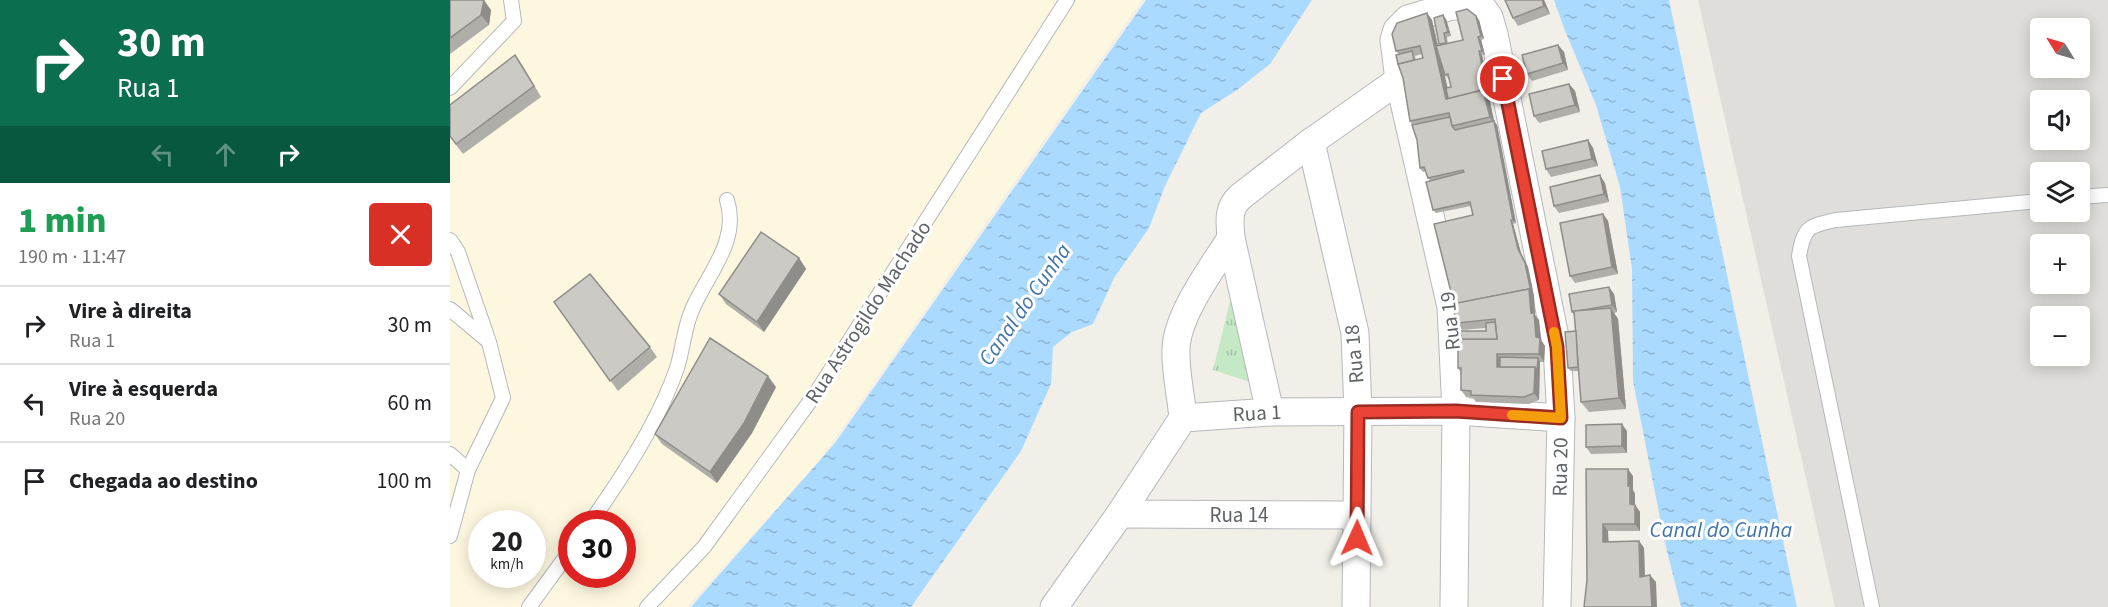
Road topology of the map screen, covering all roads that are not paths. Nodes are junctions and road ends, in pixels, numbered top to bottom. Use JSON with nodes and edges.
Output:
{"nodes":[{"id":1,"x":511,"y":0,"type":"edge"},
{"id":2,"x":1067,"y":0,"type":"edge"},
{"id":3,"x":1394,"y":40,"type":"joint"},
{"id":4,"x":1400,"y":80,"type":"junction"},
{"id":5,"x":450,"y":87,"type":"edge"},
{"id":6,"x":1311,"y":142,"type":"junction"},
{"id":7,"x":2108,"y":195,"type":"edge"},
{"id":8,"x":2090,"y":196,"type":"edge"},
{"id":9,"x":728,"y":200,"type":"dead end"},
{"id":10,"x":2030,"y":202,"type":"edge"},
{"id":11,"x":1231,"y":238,"type":"junction"},
{"id":12,"x":450,"y":240,"type":"edge"},
{"id":13,"x":450,"y":309,"type":"edge"},
{"id":14,"x":489,"y":342,"type":"junction"},
{"id":15,"x":1456,"y":411,"type":"junction"},
{"id":16,"x":1270,"y":412,"type":"junction"},
{"id":17,"x":1358,"y":412,"type":"junction"},
{"id":18,"x":1183,"y":418,"type":"junction"},
{"id":19,"x":1561,"y":418,"type":"junction"},
{"id":20,"x":450,"y":453,"type":"edge"},
{"id":21,"x":468,"y":470,"type":"junction"},
{"id":22,"x":598,"y":510,"type":"edge"},
{"id":23,"x":1120,"y":514,"type":"junction"},
{"id":24,"x":1358,"y":515,"type":"junction"},
{"id":25,"x":450,"y":536,"type":"edge"},
{"id":26,"x":558,"y":568,"type":"edge"},
{"id":27,"x":530,"y":607,"type":"edge"},
{"id":28,"x":647,"y":607,"type":"edge"},
{"id":29,"x":1054,"y":607,"type":"edge"},
{"id":30,"x":1356,"y":607,"type":"edge"},
{"id":31,"x":1454,"y":607,"type":"edge"},
{"id":32,"x":1557,"y":607,"type":"edge"},
{"id":33,"x":1872,"y":607,"type":"edge"}],
"edges":[{"from":1,"to":5,"type":"lane"},
{"from":2,"to":28,"type":"lane","name":"Rua Astrogildo Machado"},
{"from":3,"to":4,"type":"street","name":"Rua 19"},
{"from":3,"to":19,"type":"street","name":"Rua 20"},
{"from":4,"to":6,"type":"street"},
{"from":4,"to":15,"type":"street","name":"Rua 19"},
{"from":6,"to":11,"type":"street"},
{"from":6,"to":17,"type":"street","name":"Rua 18"},
{"from":7,"to":8,"type":"lane"},
{"from":9,"to":22,"type":"lane"},
{"from":10,"to":33,"type":"lane"},
{"from":11,"to":16,"type":"street"},
{"from":11,"to":18,"type":"street"},
{"from":12,"to":14,"type":"lane"},
{"from":13,"to":14,"type":"lane"},
{"from":14,"to":21,"type":"lane"},
{"from":15,"to":17,"type":"street","name":"Rua 1"},
{"from":15,"to":19,"type":"street","name":"Rua 1"},
{"from":15,"to":31,"type":"street","name":"Rua 19"},
{"from":16,"to":17,"type":"street","name":"Rua 1"},
{"from":16,"to":18,"type":"street","name":"Rua 1"},
{"from":17,"to":24,"type":"street","name":"Rua 18"},
{"from":18,"to":23,"type":"street"},
{"from":19,"to":32,"type":"street","name":"Rua 20"},
{"from":20,"to":21,"type":"lane"},
{"from":21,"to":25,"type":"lane"},
{"from":23,"to":24,"type":"street","name":"Rua 14"},
{"from":23,"to":29,"type":"street"},
{"from":24,"to":30,"type":"street","name":"Rua 18"},
{"from":26,"to":27,"type":"lane"}]}
